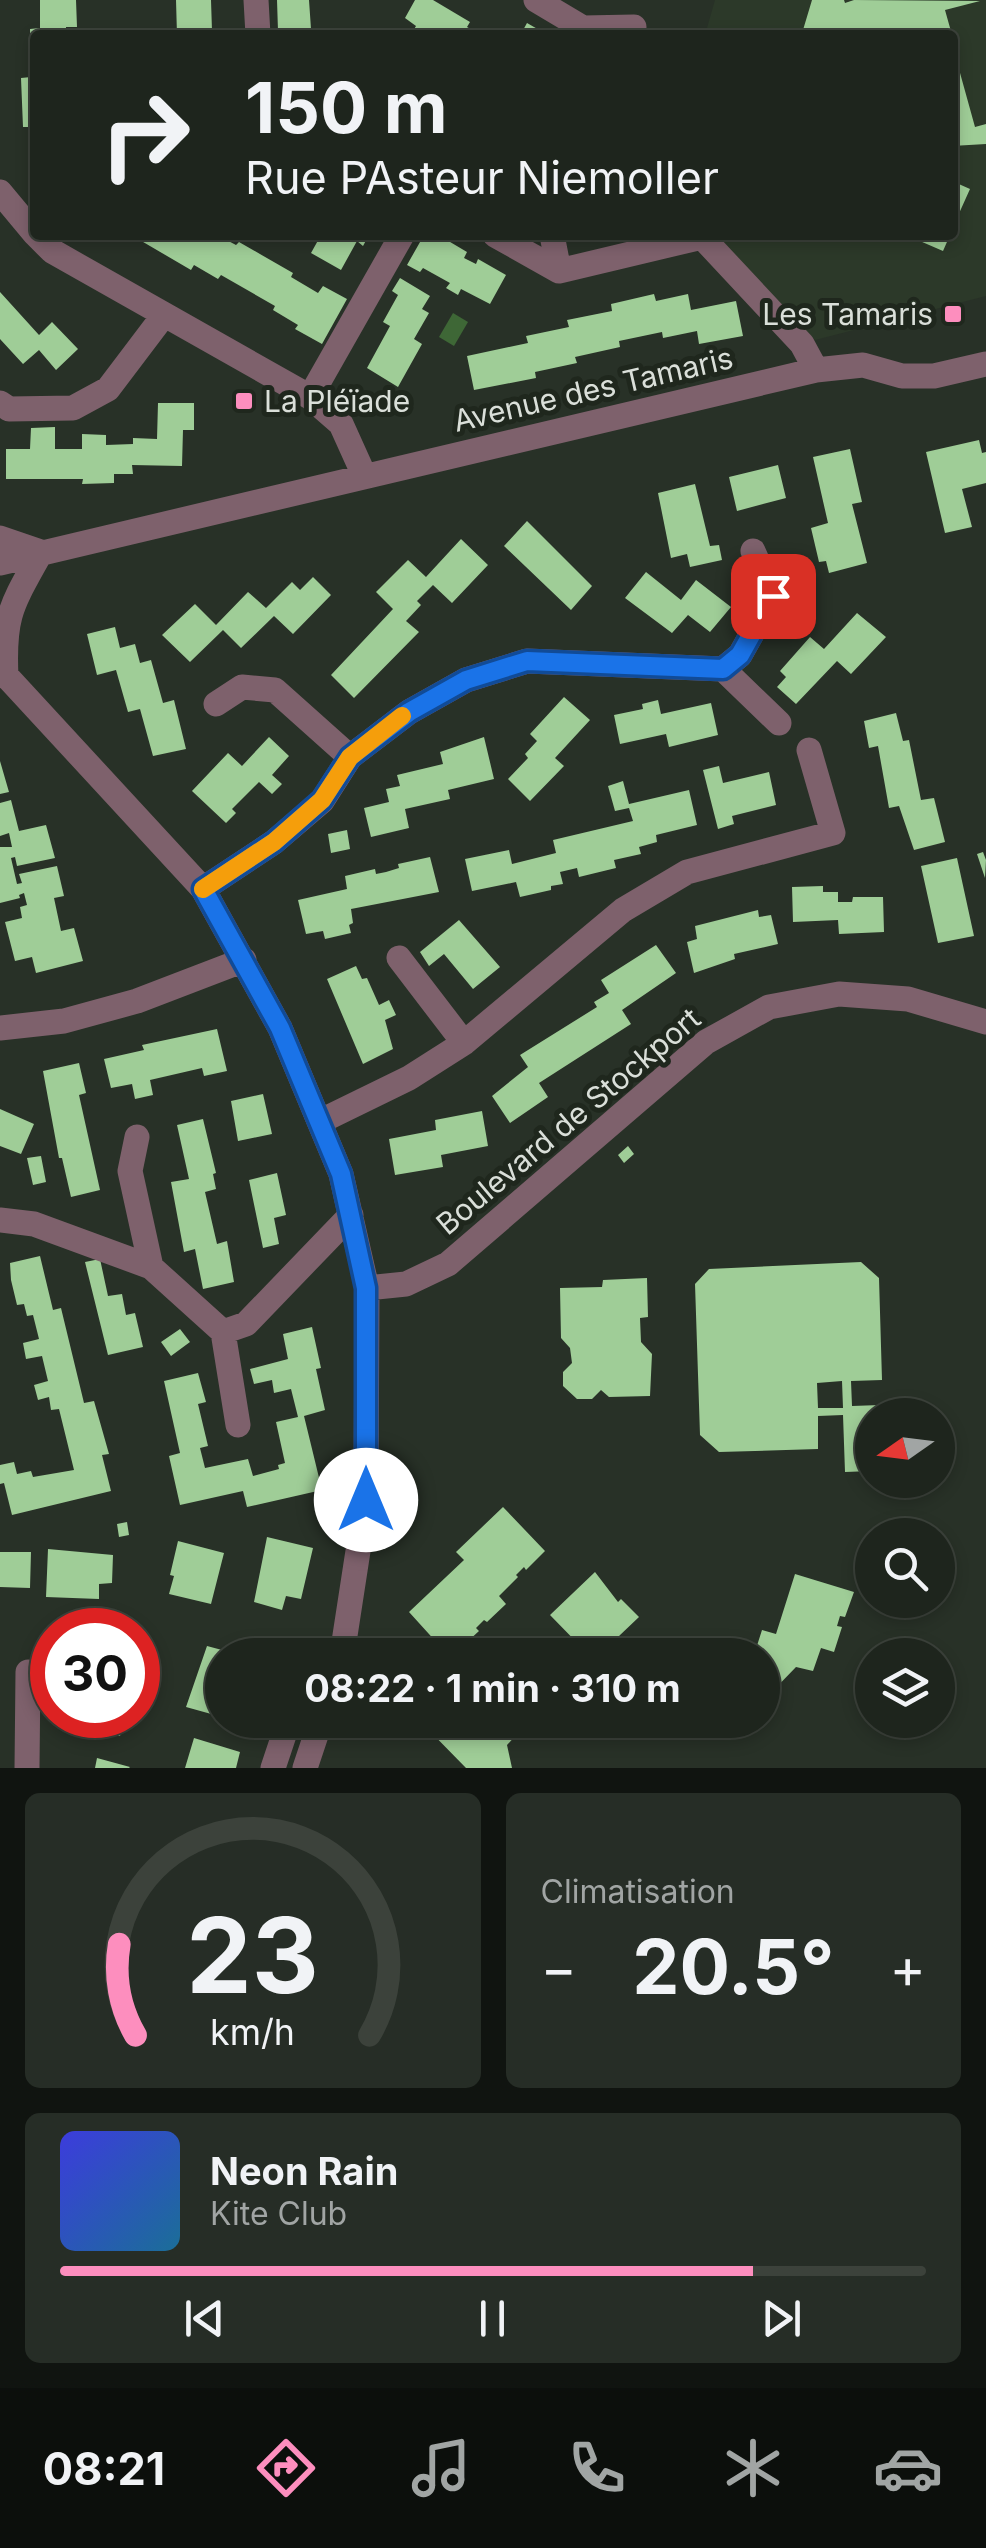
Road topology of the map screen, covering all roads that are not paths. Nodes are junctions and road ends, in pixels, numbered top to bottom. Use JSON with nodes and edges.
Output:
{"nodes":[{"id":1,"x":256,"y":0,"type":"edge"},
{"id":2,"x":536,"y":0,"type":"edge"},
{"id":3,"x":634,"y":27,"type":"dead end"},
{"id":4,"x":258,"y":30,"type":"edge"},
{"id":5,"x":579,"y":30,"type":"edge"},
{"id":6,"x":603,"y":30,"type":"edge"},
{"id":7,"x":0,"y":192,"type":"edge"},
{"id":8,"x":30,"y":229,"type":"edge"},
{"id":9,"x":40,"y":240,"type":"edge"},
{"id":10,"x":399,"y":240,"type":"edge"},
{"id":11,"x":505,"y":240,"type":"edge"},
{"id":12,"x":553,"y":240,"type":"edge"},
{"id":13,"x":690,"y":240,"type":"edge"},
{"id":14,"x":705,"y":240,"type":"edge"},
{"id":15,"x":559,"y":272,"type":"junction"},
{"id":16,"x":164,"y":315,"type":"junction"},
{"id":17,"x":986,"y":364,"type":"edge"},
{"id":18,"x":816,"y":370,"type":"junction"},
{"id":19,"x":310,"y":398,"type":"junction"},
{"id":20,"x":0,"y":403,"type":"edge"},
{"id":21,"x":364,"y":475,"type":"junction"},
{"id":22,"x":0,"y":538,"type":"edge"},
{"id":23,"x":41,"y":552,"type":"junction"},
{"id":24,"x":754,"y":552,"type":"dead end"},
{"id":25,"x":0,"y":562,"type":"edge"},
{"id":26,"x":723,"y":669,"type":"junction"},
{"id":27,"x":3,"y":673,"type":"edge"},
{"id":28,"x":216,"y":704,"type":"dead end"},
{"id":29,"x":779,"y":723,"type":"dead end"},
{"id":30,"x":810,"y":750,"type":"dead end"},
{"id":31,"x":350,"y":757,"type":"junction"},
{"id":32,"x":203,"y":889,"type":"junction"},
{"id":33,"x":399,"y":958,"type":"dead end"},
{"id":34,"x":244,"y":960,"type":"junction"},
{"id":35,"x":986,"y":1022,"type":"edge"},
{"id":36,"x":0,"y":1028,"type":"edge"},
{"id":37,"x":464,"y":1043,"type":"junction"},
{"id":38,"x":320,"y":1121,"type":"junction"},
{"id":39,"x":138,"y":1137,"type":"dead end"},
{"id":40,"x":352,"y":1215,"type":"junction"},
{"id":41,"x":0,"y":1220,"type":"edge"},
{"id":42,"x":151,"y":1266,"type":"junction"},
{"id":43,"x":366,"y":1288,"type":"junction"},
{"id":44,"x":223,"y":1332,"type":"junction"},
{"id":45,"x":238,"y":1425,"type":"dead end"},
{"id":46,"x":341,"y":1638,"type":"edge"},
{"id":47,"x":28,"y":1672,"type":"dead end"},
{"id":48,"x":282,"y":1738,"type":"edge"},
{"id":49,"x":314,"y":1738,"type":"edge"},
{"id":50,"x":26,"y":1768,"type":"edge"},
{"id":51,"x":273,"y":1768,"type":"edge"},
{"id":52,"x":305,"y":1768,"type":"edge"}],
"edges":[{"from":1,"to":4,"type":"street"},
{"from":2,"to":5,"type":"street"},
{"from":3,"to":6,"type":"street"},
{"from":7,"to":8,"type":"street"},
{"from":9,"to":16,"type":"street"},
{"from":10,"to":19,"type":"street"},
{"from":11,"to":15,"type":"street"},
{"from":12,"to":15,"type":"street"},
{"from":13,"to":15,"type":"street"},
{"from":14,"to":18,"type":"street"},
{"from":16,"to":19,"type":"street"},
{"from":16,"to":20,"type":"street"},
{"from":17,"to":18,"type":"street","name":"Avenue des Tamaris"},
{"from":18,"to":21,"type":"street","name":"Avenue des Tamaris"},
{"from":19,"to":21,"type":"street"},
{"from":21,"to":23,"type":"street","name":"Avenue des Tamaris"},
{"from":22,"to":23,"type":"street"},
{"from":23,"to":25,"type":"street","name":"Avenue des Tamaris"},
{"from":23,"to":27,"type":"street"},
{"from":24,"to":26,"type":"street"},
{"from":26,"to":29,"type":"street"},
{"from":26,"to":31,"type":"street"},
{"from":27,"to":32,"type":"street"},
{"from":28,"to":31,"type":"street"},
{"from":30,"to":37,"type":"street"},
{"from":31,"to":32,"type":"street"},
{"from":32,"to":34,"type":"street"},
{"from":33,"to":37,"type":"street"},
{"from":34,"to":36,"type":"street"},
{"from":34,"to":38,"type":"street"},
{"from":35,"to":43,"type":"street","name":"Boulevard de Stockport"},
{"from":37,"to":38,"type":"street"},
{"from":38,"to":40,"type":"street"},
{"from":39,"to":42,"type":"street"},
{"from":40,"to":43,"type":"street"},
{"from":40,"to":44,"type":"street"},
{"from":41,"to":42,"type":"street"},
{"from":42,"to":44,"type":"street"},
{"from":43,"to":46,"type":"street"},
{"from":44,"to":45,"type":"street"},
{"from":47,"to":50,"type":"street"},
{"from":48,"to":51,"type":"street"},
{"from":49,"to":52,"type":"street"}]}
